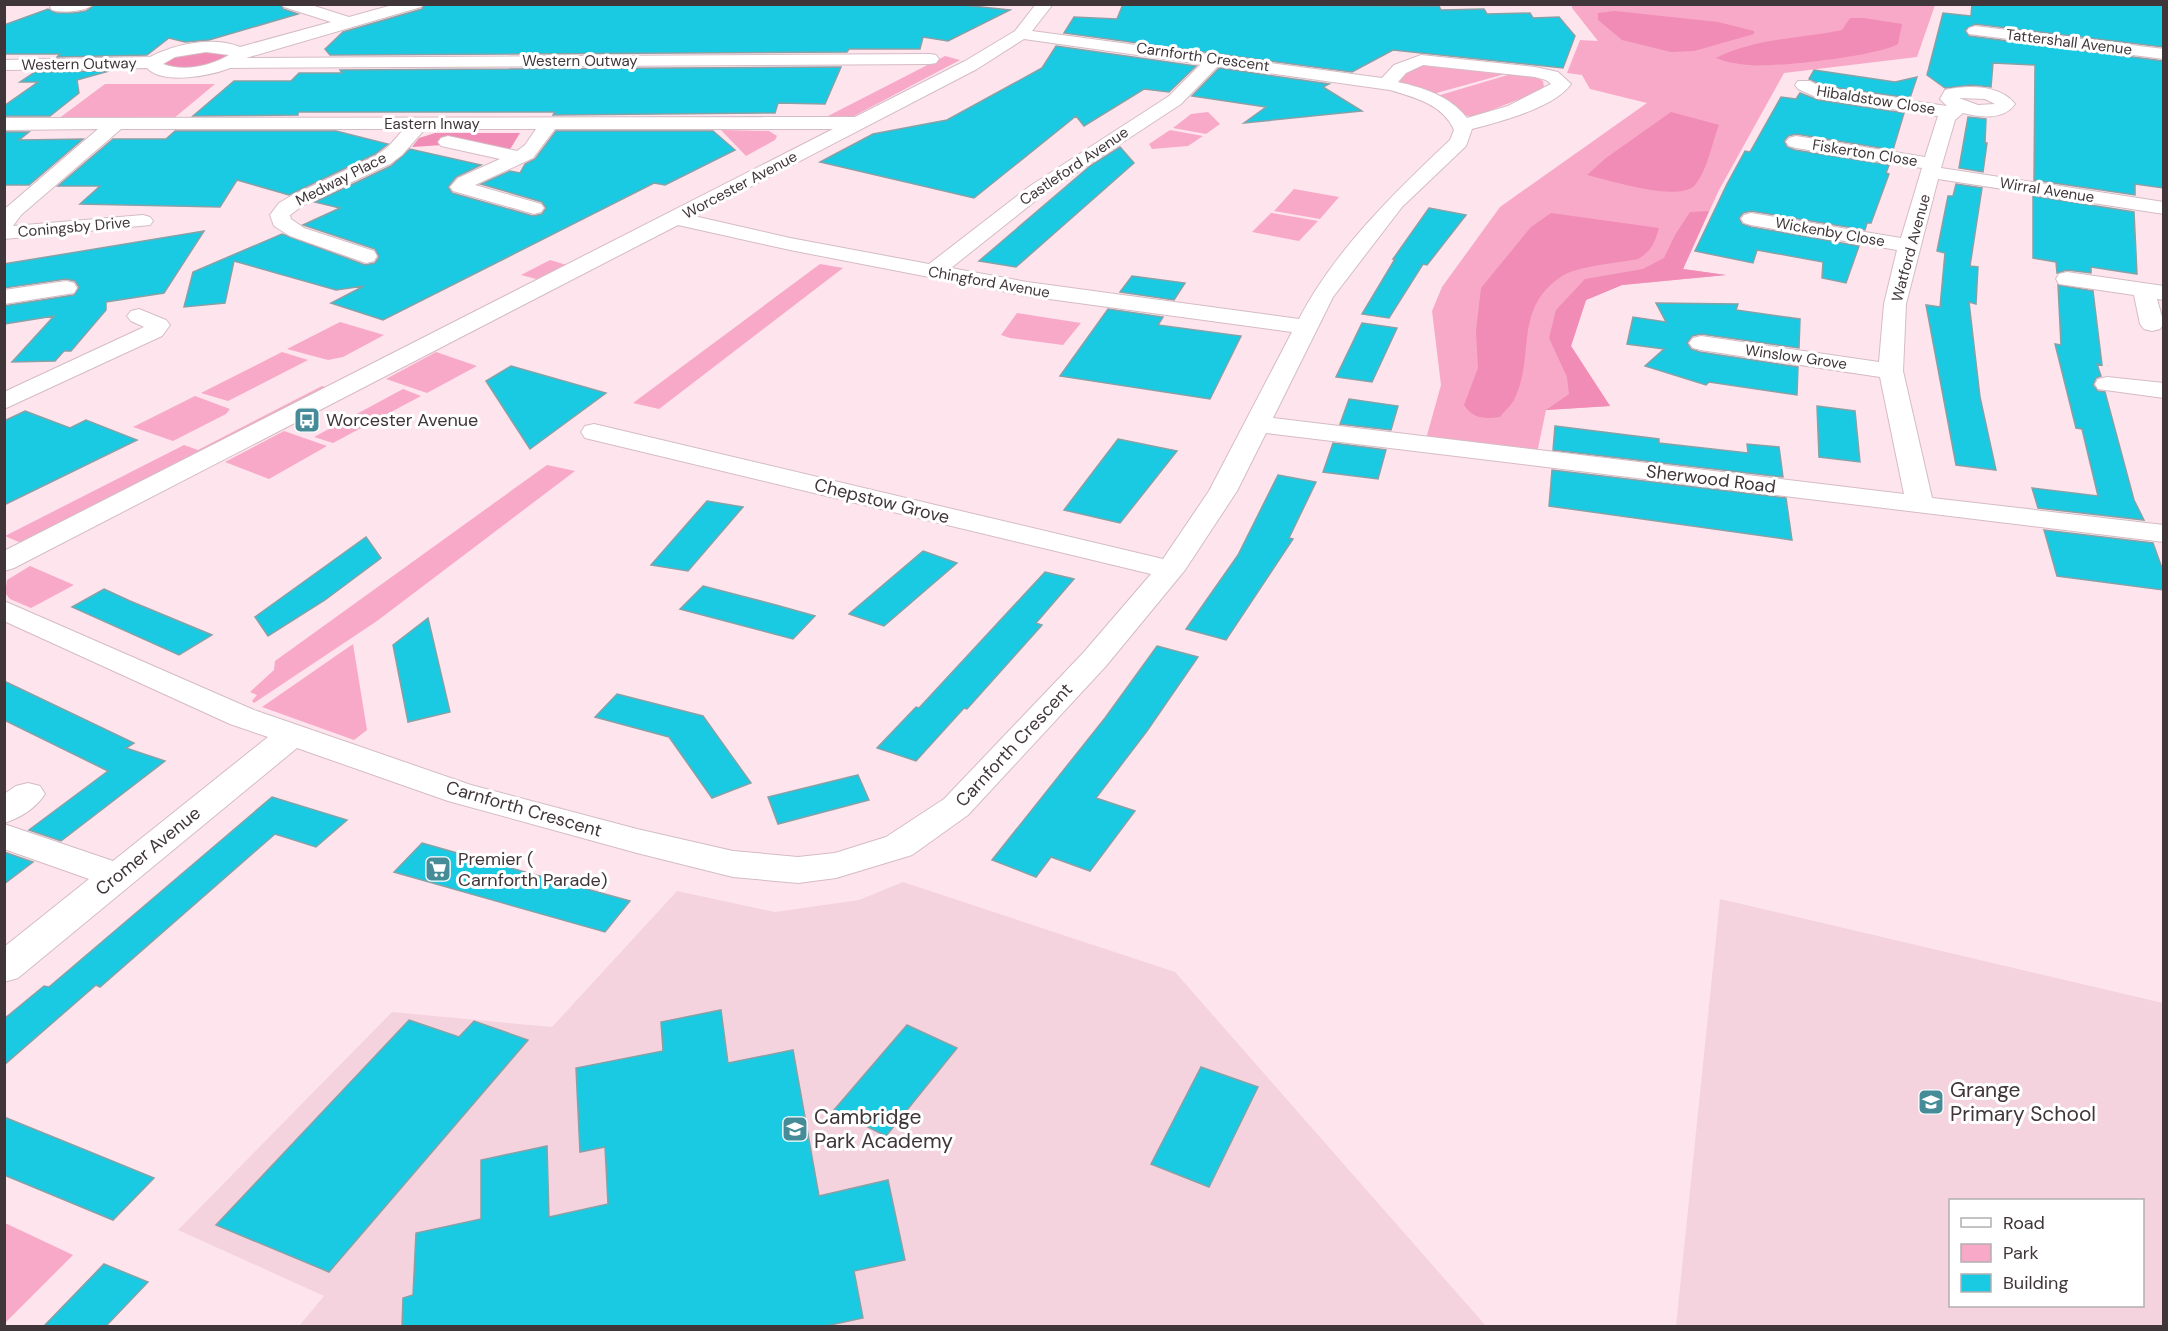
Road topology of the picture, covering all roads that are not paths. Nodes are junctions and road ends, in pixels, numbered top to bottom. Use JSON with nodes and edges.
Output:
{"nodes":[{"id":1,"x":86,"y":4,"type":"edge"},
{"id":2,"x":290,"y":4,"type":"edge"},
{"id":3,"x":375,"y":4,"type":"edge"},
{"id":4,"x":415,"y":4,"type":"edge"},
{"id":5,"x":1045,"y":4,"type":"edge"},
{"id":6,"x":58,"y":8,"type":"dead end"},
{"id":7,"x":328,"y":17,"type":"junction"},
{"id":8,"x":350,"y":23,"type":"junction"},
{"id":9,"x":1975,"y":31,"type":"dead end"},
{"id":10,"x":1021,"y":34,"type":"junction"},
{"id":11,"x":217,"y":47,"type":"junction"},
{"id":12,"x":2163,"y":54,"type":"edge"},
{"id":13,"x":233,"y":58,"type":"junction"},
{"id":14,"x":930,"y":59,"type":"dead end"},
{"id":15,"x":1215,"y":60,"type":"junction"},
{"id":16,"x":154,"y":62,"type":"junction"},
{"id":17,"x":4,"y":65,"type":"edge"},
{"id":18,"x":1386,"y":84,"type":"junction"},
{"id":19,"x":1804,"y":85,"type":"dead end"},
{"id":20,"x":1955,"y":109,"type":"joint"},
{"id":21,"x":550,"y":123,"type":"junction"},
{"id":22,"x":859,"y":123,"type":"junction"},
{"id":23,"x":4,"y":124,"type":"edge"},
{"id":24,"x":117,"y":124,"type":"junction"},
{"id":25,"x":419,"y":124,"type":"junction"},
{"id":26,"x":1462,"y":124,"type":"junction"},
{"id":27,"x":448,"y":142,"type":"dead end"},
{"id":28,"x":1796,"y":142,"type":"dead end"},
{"id":29,"x":518,"y":157,"type":"junction"},
{"id":30,"x":1933,"y":168,"type":"junction"},
{"id":31,"x":534,"y":208,"type":"dead end"},
{"id":32,"x":2163,"y":208,"type":"edge"},
{"id":33,"x":8,"y":216,"type":"edge"},
{"id":34,"x":676,"y":218,"type":"junction"},
{"id":35,"x":1751,"y":219,"type":"dead end"},
{"id":36,"x":143,"y":220,"type":"dead end"},
{"id":37,"x":4,"y":233,"type":"edge"},
{"id":38,"x":1909,"y":246,"type":"junction"},
{"id":39,"x":366,"y":256,"type":"dead end"},
{"id":40,"x":932,"y":272,"type":"junction"},
{"id":41,"x":2067,"y":279,"type":"dead end"},
{"id":42,"x":66,"y":288,"type":"dead end"},
{"id":43,"x":2154,"y":292,"type":"edge"},
{"id":44,"x":4,"y":297,"type":"edge"},
{"id":45,"x":139,"y":316,"type":"dead end"},
{"id":46,"x":2152,"y":324,"type":"dead end"},
{"id":47,"x":1305,"y":327,"type":"junction"},
{"id":48,"x":1701,"y":343,"type":"dead end"},
{"id":49,"x":1891,"y":370,"type":"junction"},
{"id":50,"x":4,"y":376,"type":"edge"},
{"id":51,"x":2107,"y":384,"type":"dead end"},
{"id":52,"x":39,"y":387,"type":"junction"},
{"id":53,"x":2162,"y":394,"type":"edge"},
{"id":54,"x":4,"y":402,"type":"edge"},
{"id":55,"x":1259,"y":424,"type":"junction"},
{"id":56,"x":594,"y":432,"type":"dead end"},
{"id":57,"x":1920,"y":505,"type":"junction"},
{"id":58,"x":2163,"y":534,"type":"edge"},
{"id":59,"x":4,"y":562,"type":"edge"},
{"id":60,"x":1170,"y":570,"type":"junction"},
{"id":61,"x":4,"y":610,"type":"edge"},
{"id":62,"x":292,"y":735,"type":"junction"},
{"id":63,"x":4,"y":836,"type":"edge"},
{"id":64,"x":118,"y":876,"type":"junction"},
{"id":65,"x":4,"y":968,"type":"edge"}],
"edges":[{"from":1,"to":6,"type":"street"},
{"from":2,"to":7,"type":"street"},
{"from":3,"to":7,"type":"street"},
{"from":4,"to":8,"type":"street"},
{"from":5,"to":10,"type":"street","name":"Worcester Avenue"},
{"from":7,"to":8,"type":"street"},
{"from":7,"to":11,"type":"street"},
{"from":8,"to":13,"type":"street"},
{"from":9,"to":12,"type":"street","name":"Tattershall Avenue"},
{"from":10,"to":15,"type":"street","name":"Carnforth Crescent"},
{"from":10,"to":22,"type":"street","name":"Worcester Avenue"},
{"from":11,"to":13,"type":"street","name":"Western Outway"},
{"from":11,"to":16,"type":"street","name":"Western Outway"},
{"from":13,"to":14,"type":"street","name":"Western Outway"},
{"from":13,"to":16,"type":"street","name":"Western Outway"},
{"from":15,"to":18,"type":"street","name":"Carnforth Crescent"},
{"from":15,"to":40,"type":"street","name":"Castleford Avenue"},
{"from":16,"to":17,"type":"street","name":"Western Outway"},
{"from":18,"to":26,"type":"street","name":"Carnforth Crescent"},
{"from":18,"to":26,"type":"street"},
{"from":19,"to":20,"type":"street","name":"Hibaldstow Close"},
{"from":20,"to":30,"type":"street","name":"Watford Avenue"},
{"from":21,"to":22,"type":"street","name":"Eastern Inway"},
{"from":21,"to":25,"type":"street","name":"Eastern Inway"},
{"from":21,"to":29,"type":"street"},
{"from":22,"to":34,"type":"street","name":"Worcester Avenue"},
{"from":23,"to":24,"type":"street","name":"Eastern Inway"},
{"from":24,"to":25,"type":"street","name":"Eastern Inway"},
{"from":24,"to":33,"type":"street","name":"Coningsby Drive"},
{"from":25,"to":39,"type":"street","name":"Medway Place"},
{"from":26,"to":47,"type":"street","name":"Carnforth Crescent"},
{"from":27,"to":29,"type":"street"},
{"from":28,"to":30,"type":"street","name":"Fiskerton Close"},
{"from":29,"to":31,"type":"street"},
{"from":30,"to":32,"type":"street","name":"Wirral Avenue"},
{"from":30,"to":38,"type":"street","name":"Watford Avenue"},
{"from":34,"to":40,"type":"street","name":"Chingford Avenue"},
{"from":34,"to":59,"type":"street","name":"Worcester Avenue"},
{"from":35,"to":38,"type":"street","name":"Wickenby Close"},
{"from":36,"to":37,"type":"street","name":"Coningsby Drive"},
{"from":38,"to":49,"type":"street","name":"Watford Avenue"},
{"from":40,"to":47,"type":"street","name":"Chingford Avenue"},
{"from":41,"to":43,"type":"street"},
{"from":42,"to":44,"type":"street"},
{"from":43,"to":46,"type":"street"},
{"from":45,"to":52,"type":"street"},
{"from":47,"to":55,"type":"street","name":"Carnforth Crescent"},
{"from":48,"to":49,"type":"street","name":"Winslow Grove"},
{"from":49,"to":57,"type":"street","name":"Watford Avenue"},
{"from":50,"to":52,"type":"street"},
{"from":51,"to":53,"type":"street"},
{"from":52,"to":54,"type":"street"},
{"from":55,"to":57,"type":"street","name":"Sherwood Road"},
{"from":55,"to":60,"type":"street","name":"Carnforth Crescent"},
{"from":56,"to":60,"type":"street","name":"Chepstow Grove"},
{"from":57,"to":58,"type":"street","name":"Sherwood Road"},
{"from":60,"to":62,"type":"street","name":"Carnforth Crescent"},
{"from":61,"to":62,"type":"street","name":"Carnforth Crescent"},
{"from":62,"to":64,"type":"street","name":"Cromer Avenue"},
{"from":63,"to":64,"type":"street"},
{"from":64,"to":65,"type":"street","name":"Cromer Avenue"}]}
